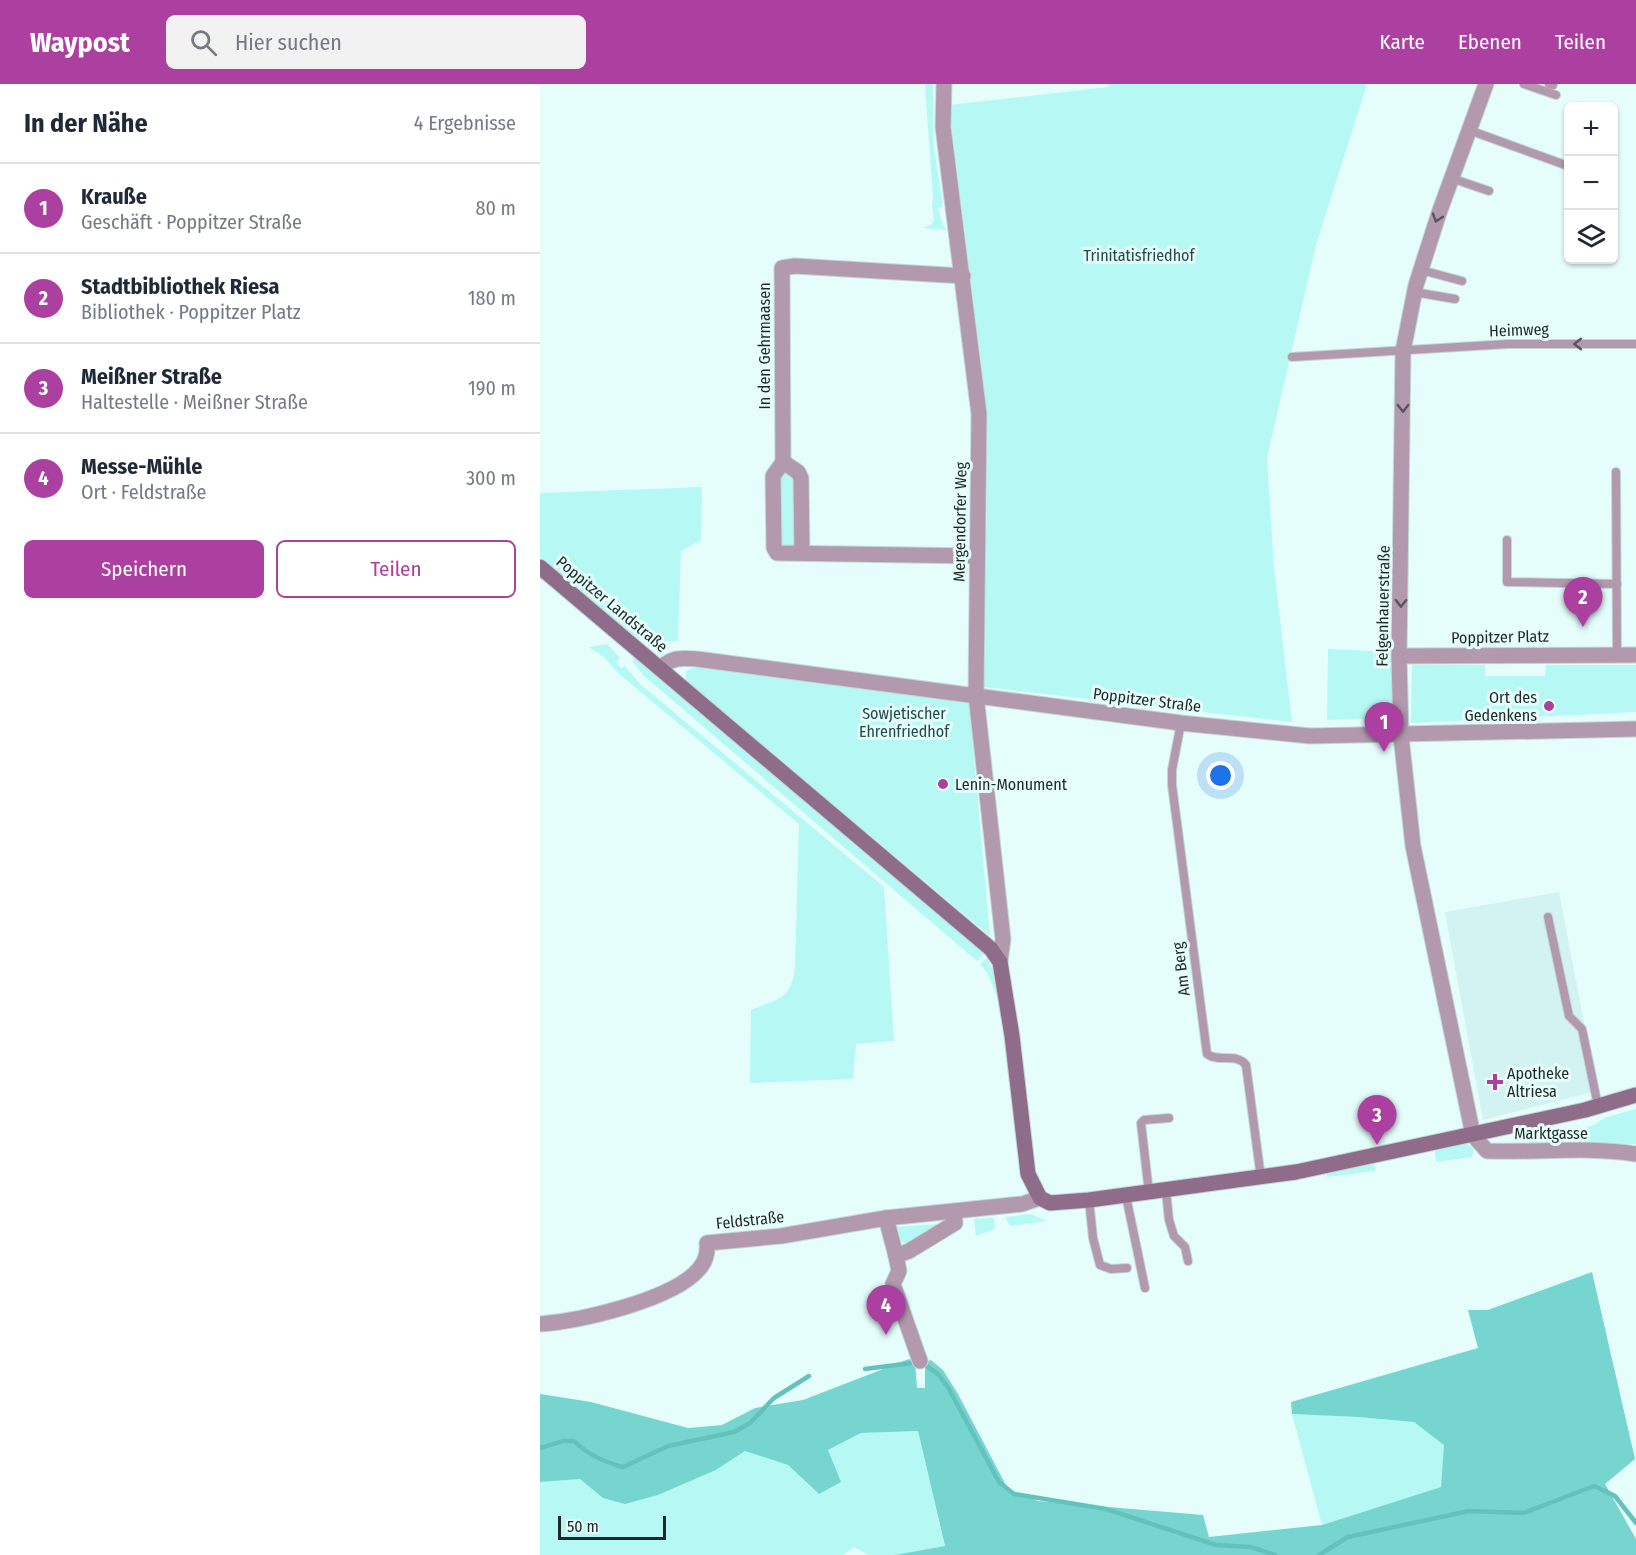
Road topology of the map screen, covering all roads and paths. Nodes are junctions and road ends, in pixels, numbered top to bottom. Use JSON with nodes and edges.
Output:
{"nodes":[{"id":1,"x":944,"y":84,"type":"edge"},
{"id":2,"x":1486,"y":84,"type":"edge"},
{"id":3,"x":1524,"y":84,"type":"edge"},
{"id":4,"x":1556,"y":95,"type":"dead end"},
{"id":5,"x":1469,"y":130,"type":"junction"},
{"id":6,"x":1564,"y":164,"type":"edge"},
{"id":7,"x":1451,"y":178,"type":"junction"},
{"id":8,"x":1490,"y":191,"type":"dead end"},
{"id":9,"x":1421,"y":270,"type":"junction"},
{"id":10,"x":963,"y":276,"type":"junction"},
{"id":11,"x":1462,"y":281,"type":"dead end"},
{"id":12,"x":1414,"y":292,"type":"junction"},
{"id":13,"x":1455,"y":299,"type":"dead end"},
{"id":14,"x":1636,"y":344,"type":"edge"},
{"id":15,"x":1403,"y":351,"type":"junction"},
{"id":16,"x":1292,"y":357,"type":"dead end"},
{"id":17,"x":783,"y":462,"type":"junction"},
{"id":18,"x":1616,"y":472,"type":"dead end"},
{"id":19,"x":1507,"y":540,"type":"dead end"},
{"id":20,"x":802,"y":552,"type":"junction"},
{"id":21,"x":977,"y":556,"type":"junction"},
{"id":22,"x":540,"y":567,"type":"edge"},
{"id":23,"x":1617,"y":584,"type":"junction"},
{"id":24,"x":1617,"y":655,"type":"junction"},
{"id":25,"x":1636,"y":655,"type":"edge"},
{"id":26,"x":1399,"y":656,"type":"junction"},
{"id":27,"x":660,"y":668,"type":"junction"},
{"id":28,"x":976,"y":695,"type":"junction"},
{"id":29,"x":1181,"y":723,"type":"junction"},
{"id":30,"x":1636,"y":729,"type":"edge"},
{"id":31,"x":1401,"y":736,"type":"junction"},
{"id":32,"x":1548,"y":917,"type":"dead end"},
{"id":33,"x":1000,"y":962,"type":"junction"},
{"id":34,"x":1636,"y":1095,"type":"edge"},
{"id":35,"x":1598,"y":1106,"type":"junction"},
{"id":36,"x":1169,"y":1118,"type":"dead end"},
{"id":37,"x":1473,"y":1135,"type":"junction"},
{"id":38,"x":1636,"y":1154,"type":"edge"},
{"id":39,"x":1261,"y":1178,"type":"junction"},
{"id":40,"x":1166,"y":1191,"type":"junction"},
{"id":41,"x":1149,"y":1193,"type":"junction"},
{"id":42,"x":1126,"y":1196,"type":"junction"},
{"id":43,"x":1040,"y":1198,"type":"junction"},
{"id":44,"x":1089,"y":1200,"type":"junction"},
{"id":45,"x":954,"y":1212,"type":"junction"},
{"id":46,"x":886,"y":1218,"type":"junction"},
{"id":47,"x":896,"y":1256,"type":"junction"},
{"id":48,"x":1188,"y":1261,"type":"dead end"},
{"id":49,"x":1127,"y":1268,"type":"dead end"},
{"id":50,"x":1145,"y":1288,"type":"dead end"},
{"id":51,"x":540,"y":1324,"type":"edge"},
{"id":52,"x":920,"y":1361,"type":"dead end"}],
"edges":[{"from":1,"to":10,"type":"street","name":"Mergendorfer Weg"},
{"from":2,"to":5,"type":"street","name":"Felgenhauerstraße"},
{"from":3,"to":4,"type":"lane"},
{"from":5,"to":6,"type":"lane"},
{"from":5,"to":7,"type":"street","name":"Felgenhauerstraße"},
{"from":7,"to":8,"type":"lane"},
{"from":7,"to":9,"type":"street","name":"Felgenhauerstraße","one_way":true},
{"from":9,"to":11,"type":"lane"},
{"from":9,"to":12,"type":"street","name":"Felgenhauerstraße"},
{"from":10,"to":17,"type":"street","name":"In den Gehrmaasen"},
{"from":10,"to":21,"type":"street","name":"Mergendorfer Weg"},
{"from":12,"to":13,"type":"lane"},
{"from":12,"to":15,"type":"street","name":"Felgenhauerstraße"},
{"from":14,"to":15,"type":"lane","name":"Heimweg","one_way":true},
{"from":15,"to":16,"type":"lane","name":"Heimweg"},
{"from":15,"to":26,"type":"street","name":"Felgenhauerstraße","one_way":true},
{"from":17,"to":20,"type":"street"},
{"from":17,"to":20,"type":"street","name":"In den Gehrmaasen"},
{"from":18,"to":23,"type":"lane"},
{"from":19,"to":23,"type":"lane"},
{"from":20,"to":21,"type":"street","name":"In den Gehrmaasen"},
{"from":21,"to":28,"type":"street","name":"Mergendorfer Weg"},
{"from":22,"to":27,"type":"main road","name":"Poppitzer Landstraße"},
{"from":23,"to":24,"type":"lane"},
{"from":24,"to":25,"type":"street","name":"Poppitzer Platz"},
{"from":24,"to":26,"type":"street","name":"Poppitzer Platz"},
{"from":26,"to":31,"type":"street","name":"Felgenhauerstraße"},
{"from":27,"to":28,"type":"street","name":"Poppitzer Straße"},
{"from":27,"to":33,"type":"main road","name":"Poppitzer Landstraße"},
{"from":28,"to":29,"type":"street","name":"Poppitzer Straße"},
{"from":28,"to":33,"type":"street","name":"Mergendorfer Weg"},
{"from":29,"to":31,"type":"street","name":"Poppitzer Straße"},
{"from":29,"to":39,"type":"lane","name":"Am Berg"},
{"from":30,"to":31,"type":"street","name":"Poppitzer Straße"},
{"from":31,"to":37,"type":"street","name":"Felgenhauerstraße"},
{"from":32,"to":35,"type":"lane"},
{"from":33,"to":43,"type":"main road"},
{"from":34,"to":35,"type":"main road"},
{"from":35,"to":37,"type":"main road"},
{"from":36,"to":41,"type":"lane"},
{"from":37,"to":38,"type":"street","name":"Marktgasse"},
{"from":37,"to":39,"type":"main road"},
{"from":39,"to":40,"type":"main road"},
{"from":40,"to":41,"type":"main road"},
{"from":40,"to":48,"type":"lane"},
{"from":41,"to":42,"type":"main road"},
{"from":42,"to":44,"type":"main road"},
{"from":42,"to":50,"type":"lane"},
{"from":43,"to":44,"type":"main road"},
{"from":43,"to":45,"type":"street","name":"Feldstraße"},
{"from":44,"to":49,"type":"lane"},
{"from":45,"to":46,"type":"street","name":"Feldstraße"},
{"from":45,"to":47,"type":"street"},
{"from":46,"to":47,"type":"street"},
{"from":46,"to":51,"type":"street","name":"Feldstraße"},
{"from":47,"to":52,"type":"street"}]}
